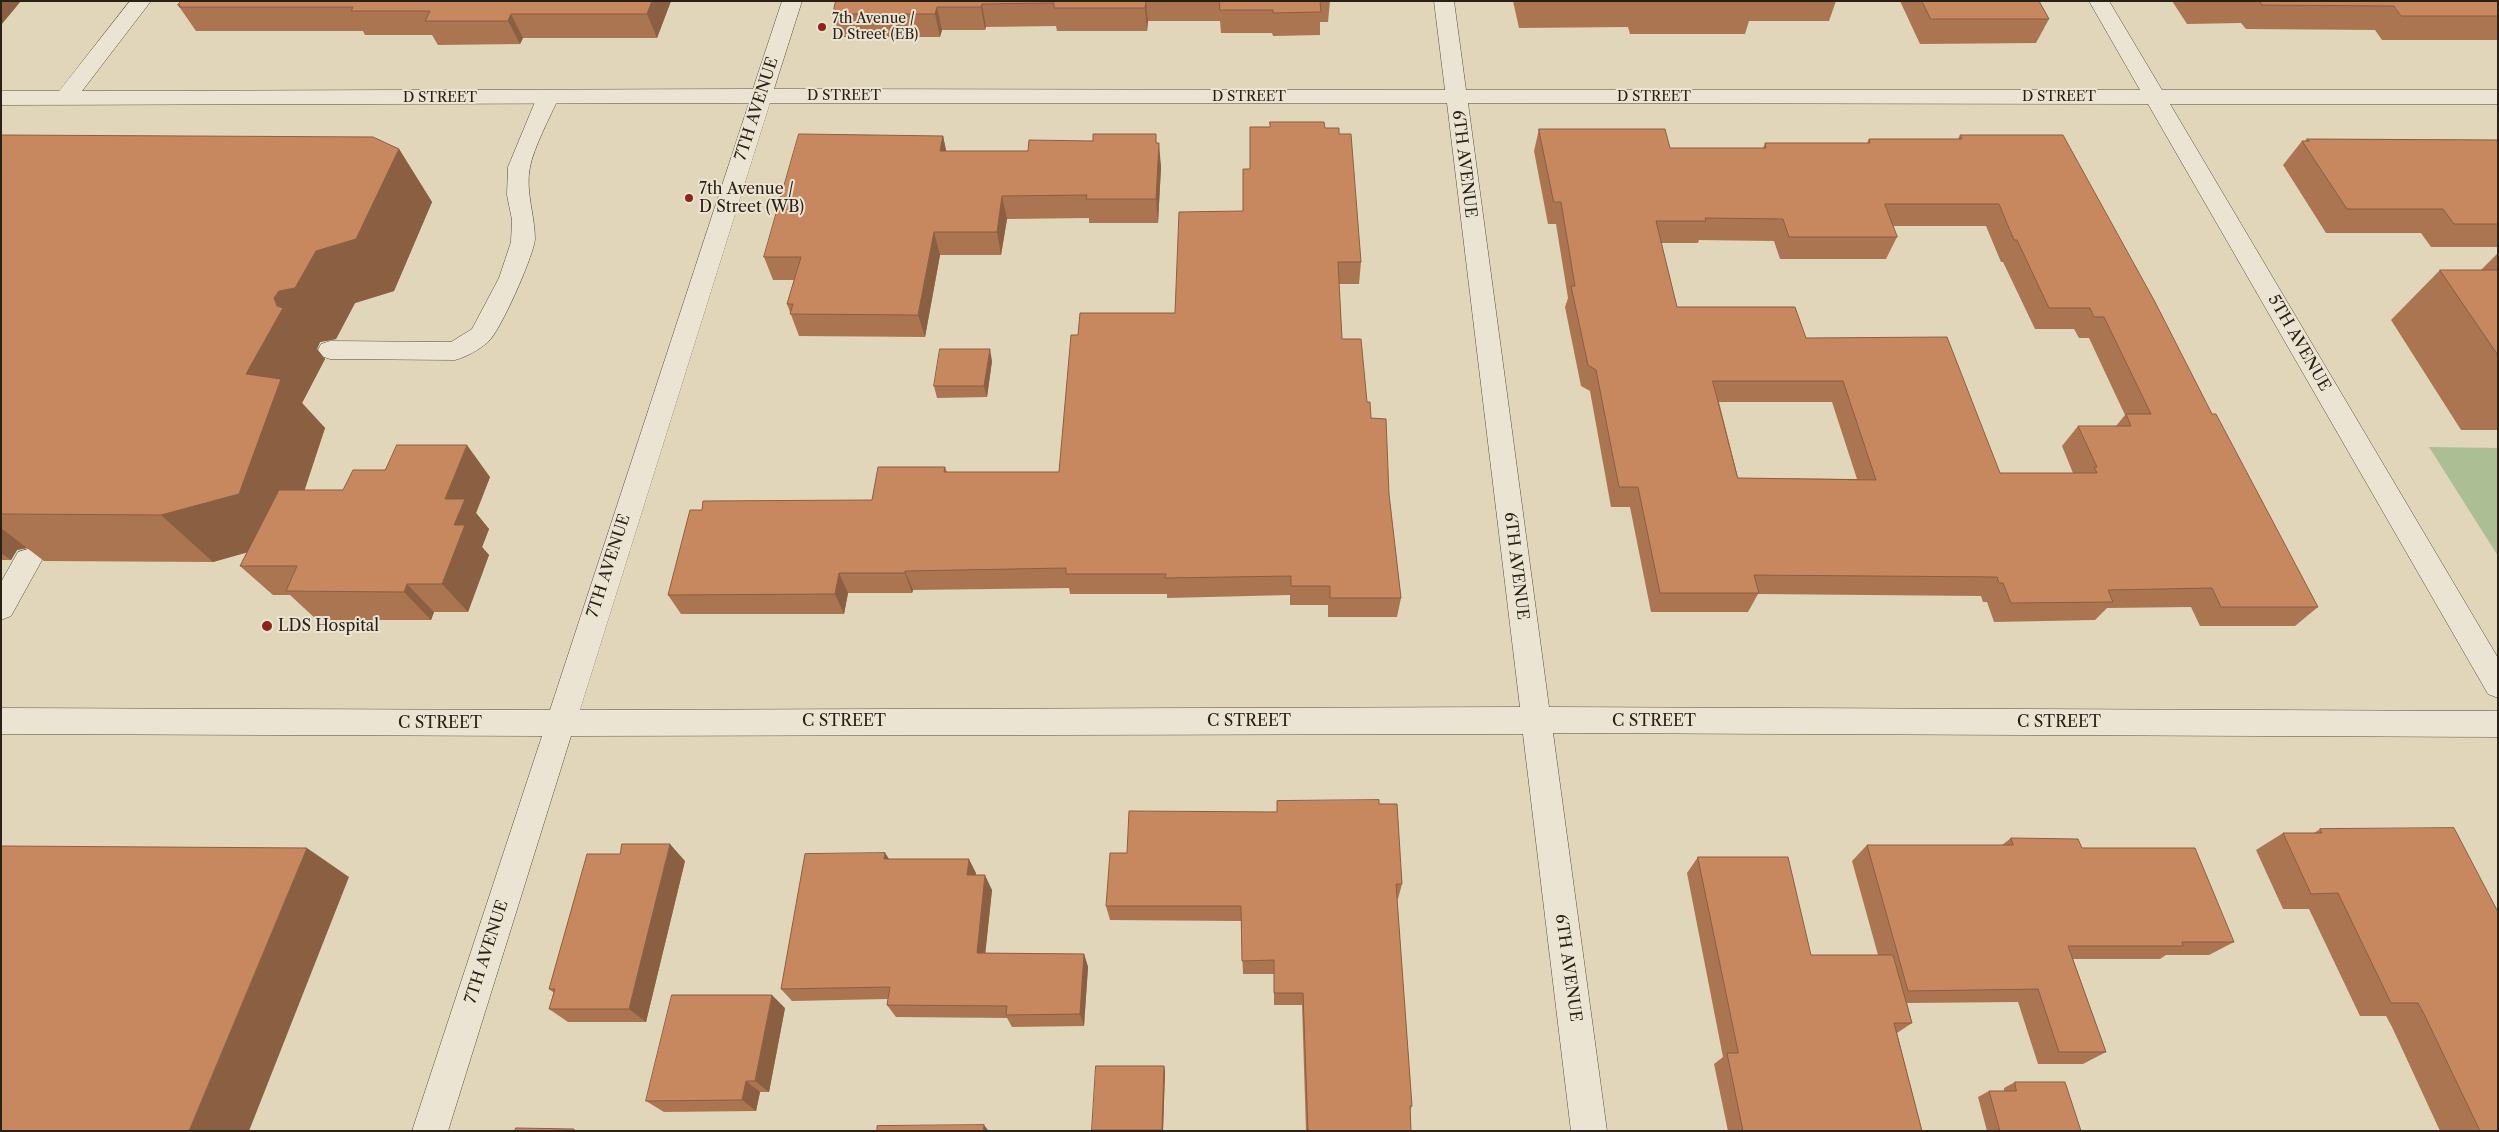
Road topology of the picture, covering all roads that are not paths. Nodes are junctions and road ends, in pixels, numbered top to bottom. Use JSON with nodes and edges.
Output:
{"nodes":[{"id":1,"x":141,"y":1,"type":"edge"},
{"id":2,"x":792,"y":1,"type":"edge"},
{"id":3,"x":1444,"y":1,"type":"edge"},
{"id":4,"x":2099,"y":1,"type":"edge"},
{"id":5,"x":548,"y":97,"type":"junction"},
{"id":6,"x":760,"y":97,"type":"junction"},
{"id":7,"x":1456,"y":97,"type":"junction"},
{"id":8,"x":2498,"y":97,"type":"edge"},
{"id":9,"x":1,"y":98,"type":"edge"},
{"id":10,"x":65,"y":98,"type":"junction"},
{"id":11,"x":2156,"y":98,"type":"junction"},
{"id":12,"x":330,"y":350,"type":"dead end"},
{"id":13,"x":28,"y":560,"type":"edge"},
{"id":14,"x":1,"y":608,"type":"edge"},
{"id":15,"x":2498,"y":685,"type":"edge"},
{"id":16,"x":1,"y":721,"type":"edge"},
{"id":17,"x":1536,"y":721,"type":"junction"},
{"id":18,"x":559,"y":722,"type":"junction"},
{"id":19,"x":2498,"y":724,"type":"edge"},
{"id":20,"x":430,"y":1131,"type":"edge"},
{"id":21,"x":1589,"y":1131,"type":"edge"}],
"edges":[{"from":1,"to":10,"type":"street"},
{"from":2,"to":6,"type":"street","name":"7TH AVENUE"},
{"from":3,"to":7,"type":"street","name":"6TH AVENUE"},
{"from":4,"to":11,"type":"street","name":"5TH AVENUE"},
{"from":5,"to":6,"type":"street","name":"D STREET"},
{"from":5,"to":10,"type":"street","name":"D STREET"},
{"from":5,"to":12,"type":"street"},
{"from":6,"to":7,"type":"street","name":"D STREET"},
{"from":6,"to":18,"type":"street","name":"7TH AVENUE"},
{"from":7,"to":11,"type":"street","name":"D STREET"},
{"from":7,"to":17,"type":"street","name":"6TH AVENUE"},
{"from":8,"to":11,"type":"street","name":"D STREET"},
{"from":9,"to":10,"type":"street","name":"D STREET"},
{"from":11,"to":15,"type":"street","name":"5TH AVENUE"},
{"from":13,"to":14,"type":"street"},
{"from":16,"to":18,"type":"street","name":"C STREET"},
{"from":17,"to":18,"type":"street","name":"C STREET"},
{"from":17,"to":19,"type":"street","name":"C STREET"},
{"from":17,"to":21,"type":"street","name":"6TH AVENUE"},
{"from":18,"to":20,"type":"street","name":"7TH AVENUE"}]}
